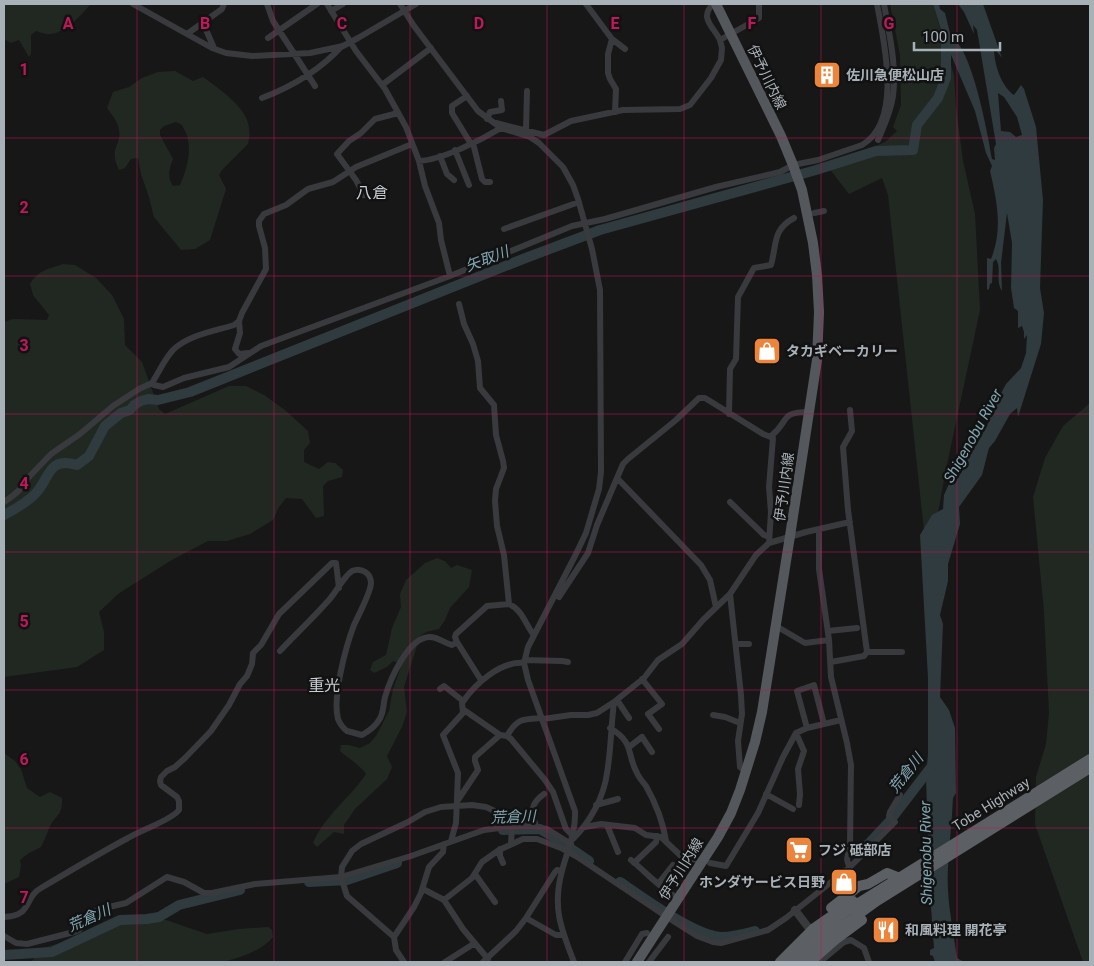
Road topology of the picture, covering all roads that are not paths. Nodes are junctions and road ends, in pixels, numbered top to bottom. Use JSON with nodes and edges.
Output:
{"nodes":[{"id":1,"x":134,"y":4,"type":"edge"},
{"id":2,"x":224,"y":4,"type":"edge"},
{"id":3,"x":267,"y":4,"type":"edge"},
{"id":4,"x":316,"y":4,"type":"edge"},
{"id":5,"x":327,"y":4,"type":"edge"},
{"id":6,"x":344,"y":4,"type":"edge"},
{"id":7,"x":416,"y":4,"type":"edge"},
{"id":8,"x":586,"y":4,"type":"edge"},
{"id":9,"x":714,"y":4,"type":"edge"},
{"id":10,"x":759,"y":4,"type":"edge"},
{"id":11,"x":877,"y":4,"type":"edge"},
{"id":12,"x":884,"y":4,"type":"edge"},
{"id":13,"x":402,"y":7,"type":"edge"},
{"id":14,"x":331,"y":11,"type":"junction"},
{"id":15,"x":203,"y":23,"type":"junction"},
{"id":16,"x":279,"y":30,"type":"junction"},
{"id":17,"x":187,"y":34,"type":"junction"},
{"id":18,"x":730,"y":35,"type":"junction"},
{"id":19,"x":268,"y":38,"type":"dead end"},
{"id":20,"x":612,"y":39,"type":"junction"},
{"id":21,"x":720,"y":40,"type":"junction"},
{"id":22,"x":351,"y":42,"type":"junction"},
{"id":23,"x":343,"y":46,"type":"junction"},
{"id":24,"x":214,"y":48,"type":"junction"},
{"id":25,"x":431,"y":48,"type":"junction"},
{"id":26,"x":625,"y":49,"type":"dead end"},
{"id":27,"x":296,"y":54,"type":"junction"},
{"id":28,"x":307,"y":74,"type":"junction"},
{"id":29,"x":382,"y":84,"type":"junction"},
{"id":30,"x":315,"y":86,"type":"dead end"},
{"id":31,"x":527,"y":91,"type":"dead end"},
{"id":32,"x":467,"y":96,"type":"junction"},
{"id":33,"x":262,"y":98,"type":"dead end"},
{"id":34,"x":501,"y":101,"type":"dead end"},
{"id":35,"x":615,"y":112,"type":"junction"},
{"id":36,"x":398,"y":113,"type":"junction"},
{"id":37,"x":490,"y":121,"type":"junction"},
{"id":38,"x":501,"y":128,"type":"junction"},
{"id":39,"x":526,"y":130,"type":"junction"},
{"id":40,"x":869,"y":141,"type":"junction"},
{"id":41,"x":472,"y":143,"type":"junction"},
{"id":42,"x":412,"y":144,"type":"junction"},
{"id":43,"x":455,"y":150,"type":"junction"},
{"id":44,"x":440,"y":156,"type":"junction"},
{"id":45,"x":419,"y":161,"type":"junction"},
{"id":46,"x":794,"y":167,"type":"junction"},
{"id":47,"x":350,"y":172,"type":"junction"},
{"id":48,"x":454,"y":180,"type":"dead end"},
{"id":49,"x":490,"y":182,"type":"dead end"},
{"id":50,"x":469,"y":185,"type":"dead end"},
{"id":51,"x":364,"y":195,"type":"dead end"},
{"id":52,"x":579,"y":202,"type":"junction"},
{"id":53,"x":824,"y":211,"type":"dead end"},
{"id":54,"x":814,"y":213,"type":"dead end"},
{"id":55,"x":794,"y":218,"type":"dead end"},
{"id":56,"x":585,"y":225,"type":"junction"},
{"id":57,"x":504,"y":229,"type":"dead end"},
{"id":58,"x":450,"y":276,"type":"junction"},
{"id":59,"x":458,"y":304,"type":"dead end"},
{"id":60,"x":240,"y":321,"type":"junction"},
{"id":61,"x":248,"y":353,"type":"junction"},
{"id":62,"x":152,"y":383,"type":"junction"},
{"id":63,"x":850,"y":410,"type":"dead end"},
{"id":64,"x":809,"y":412,"type":"junction"},
{"id":65,"x":729,"y":414,"type":"junction"},
{"id":66,"x":771,"y":436,"type":"junction"},
{"id":67,"x":617,"y":478,"type":"junction"},
{"id":68,"x":4,"y":502,"type":"edge"},
{"id":69,"x":730,"y":502,"type":"dead end"},
{"id":70,"x":850,"y":522,"type":"junction"},
{"id":71,"x":819,"y":529,"type":"junction"},
{"id":72,"x":790,"y":536,"type":"junction"},
{"id":73,"x":769,"y":540,"type":"junction"},
{"id":74,"x":339,"y":588,"type":"junction"},
{"id":75,"x":730,"y":594,"type":"junction"},
{"id":76,"x":509,"y":604,"type":"junction"},
{"id":77,"x":716,"y":607,"type":"junction"},
{"id":78,"x":549,"y":608,"type":"junction"},
{"id":79,"x":776,"y":626,"type":"junction"},
{"id":80,"x":857,"y":628,"type":"dead end"},
{"id":81,"x":828,"y":631,"type":"junction"},
{"id":82,"x":533,"y":634,"type":"junction"},
{"id":83,"x":830,"y":640,"type":"junction"},
{"id":84,"x":457,"y":642,"type":"junction"},
{"id":85,"x":736,"y":644,"type":"junction"},
{"id":86,"x":749,"y":644,"type":"dead end"},
{"id":87,"x":280,"y":650,"type":"dead end"},
{"id":88,"x":867,"y":652,"type":"junction"},
{"id":89,"x":902,"y":652,"type":"dead end"},
{"id":90,"x":525,"y":661,"type":"junction"},
{"id":91,"x":568,"y":662,"type":"dead end"},
{"id":92,"x":831,"y":662,"type":"junction"},
{"id":93,"x":642,"y":679,"type":"junction"},
{"id":94,"x":481,"y":680,"type":"junction"},
{"id":95,"x":440,"y":689,"type":"dead end"},
{"id":96,"x":463,"y":700,"type":"junction"},
{"id":97,"x":615,"y":702,"type":"junction"},
{"id":98,"x":464,"y":710,"type":"junction"},
{"id":99,"x":713,"y":715,"type":"dead end"},
{"id":100,"x":543,"y":718,"type":"junction"},
{"id":101,"x":629,"y":718,"type":"dead end"},
{"id":102,"x":841,"y":720,"type":"junction"},
{"id":103,"x":740,"y":723,"type":"junction"},
{"id":104,"x":824,"y":724,"type":"junction"},
{"id":105,"x":610,"y":728,"type":"junction"},
{"id":106,"x":807,"y":728,"type":"junction"},
{"id":107,"x":659,"y":729,"type":"dead end"},
{"id":108,"x":796,"y":733,"type":"junction"},
{"id":109,"x":504,"y":735,"type":"junction"},
{"id":110,"x":628,"y":747,"type":"junction"},
{"id":111,"x":652,"y":752,"type":"dead end"},
{"id":112,"x":1090,"y":759,"type":"edge"},
{"id":113,"x":1090,"y":768,"type":"edge"},
{"id":114,"x":746,"y":772,"type":"junction"},
{"id":115,"x":544,"y":794,"type":"dead end"},
{"id":116,"x":766,"y":794,"type":"junction"},
{"id":117,"x":900,"y":795,"type":"dead end"},
{"id":118,"x":618,"y":799,"type":"dead end"},
{"id":119,"x":458,"y":803,"type":"junction"},
{"id":120,"x":596,"y":805,"type":"junction"},
{"id":121,"x":525,"y":825,"type":"junction"},
{"id":122,"x":607,"y":825,"type":"junction"},
{"id":123,"x":512,"y":826,"type":"junction"},
{"id":124,"x":536,"y":826,"type":"junction"},
{"id":125,"x":585,"y":827,"type":"junction"},
{"id":126,"x":657,"y":836,"type":"junction"},
{"id":127,"x":451,"y":841,"type":"junction"},
{"id":128,"x":666,"y":841,"type":"junction"},
{"id":129,"x":444,"y":844,"type":"junction"},
{"id":130,"x":511,"y":844,"type":"junction"},
{"id":131,"x":571,"y":845,"type":"junction"},
{"id":132,"x":500,"y":849,"type":"junction"},
{"id":133,"x":618,"y":852,"type":"dead end"},
{"id":134,"x":697,"y":860,"type":"dead end"},
{"id":135,"x":503,"y":863,"type":"dead end"},
{"id":136,"x":710,"y":863,"type":"dead end"},
{"id":137,"x":673,"y":865,"type":"dead end"},
{"id":138,"x":849,"y":865,"type":"junction"},
{"id":139,"x":562,"y":871,"type":"junction"},
{"id":140,"x":475,"y":874,"type":"junction"},
{"id":141,"x":342,"y":877,"type":"junction"},
{"id":142,"x":901,"y":878,"type":"junction"},
{"id":143,"x":658,"y":884,"type":"junction"},
{"id":144,"x":423,"y":889,"type":"junction"},
{"id":145,"x":444,"y":900,"type":"junction"},
{"id":146,"x":678,"y":901,"type":"junction"},
{"id":147,"x":494,"y":902,"type":"dead end"},
{"id":148,"x":845,"y":905,"type":"junction"},
{"id":149,"x":795,"y":910,"type":"junction"},
{"id":150,"x":4,"y":917,"type":"edge"},
{"id":151,"x":667,"y":917,"type":"junction"},
{"id":152,"x":526,"y":918,"type":"junction"},
{"id":153,"x":813,"y":926,"type":"junction"},
{"id":154,"x":647,"y":933,"type":"dead end"},
{"id":155,"x":563,"y":935,"type":"junction"},
{"id":156,"x":4,"y":936,"type":"edge"},
{"id":157,"x":394,"y":937,"type":"junction"},
{"id":158,"x":668,"y":937,"type":"dead end"},
{"id":159,"x":475,"y":943,"type":"junction"},
{"id":160,"x":786,"y":959,"type":"edge"},
{"id":161,"x":486,"y":960,"type":"edge"},
{"id":162,"x":404,"y":962,"type":"edge"},
{"id":163,"x":445,"y":962,"type":"edge"},
{"id":164,"x":574,"y":962,"type":"edge"},
{"id":165,"x":625,"y":962,"type":"edge"},
{"id":166,"x":636,"y":962,"type":"edge"},
{"id":167,"x":649,"y":962,"type":"edge"},
{"id":168,"x":798,"y":962,"type":"edge"},
{"id":169,"x":810,"y":962,"type":"edge"},
{"id":170,"x":820,"y":962,"type":"edge"},
{"id":171,"x":869,"y":962,"type":"edge"}],
"edges":[{"from":1,"to":17,"type":"street"},
{"from":2,"to":15,"type":"street"},
{"from":3,"to":16,"type":"street"},
{"from":4,"to":16,"type":"street"},
{"from":5,"to":14,"type":"street"},
{"from":6,"to":14,"type":"street"},
{"from":7,"to":13,"type":"street"},
{"from":8,"to":20,"type":"street"},
{"from":9,"to":18,"type":"main road","name":"伊予川内線"},
{"from":9,"to":21,"type":"street"},
{"from":10,"to":18,"type":"street"},
{"from":11,"to":40,"type":"street"},
{"from":12,"to":40,"type":"street"},
{"from":13,"to":22,"type":"street"},
{"from":13,"to":25,"type":"street"},
{"from":14,"to":22,"type":"street"},
{"from":15,"to":17,"type":"street"},
{"from":15,"to":24,"type":"street"},
{"from":16,"to":19,"type":"street"},
{"from":16,"to":27,"type":"street"},
{"from":17,"to":24,"type":"street"},
{"from":18,"to":21,"type":"street"},
{"from":18,"to":46,"type":"main road","name":"伊予川内線"},
{"from":20,"to":26,"type":"street"},
{"from":20,"to":35,"type":"street"},
{"from":21,"to":35,"type":"street"},
{"from":22,"to":23,"type":"street"},
{"from":22,"to":29,"type":"street"},
{"from":23,"to":27,"type":"street"},
{"from":23,"to":28,"type":"street"},
{"from":24,"to":27,"type":"street"},
{"from":25,"to":29,"type":"street"},
{"from":25,"to":32,"type":"street"},
{"from":27,"to":28,"type":"street"},
{"from":28,"to":30,"type":"street"},
{"from":28,"to":33,"type":"street"},
{"from":29,"to":36,"type":"street"},
{"from":31,"to":39,"type":"street"},
{"from":32,"to":37,"type":"street"},
{"from":32,"to":41,"type":"street"},
{"from":34,"to":37,"type":"street"},
{"from":35,"to":39,"type":"street"},
{"from":36,"to":42,"type":"street"},
{"from":36,"to":47,"type":"street"},
{"from":37,"to":38,"type":"street"},
{"from":37,"to":39,"type":"street"},
{"from":38,"to":41,"type":"street"},
{"from":38,"to":52,"type":"street"},
{"from":40,"to":46,"type":"street"},
{"from":41,"to":43,"type":"street"},
{"from":41,"to":49,"type":"street"},
{"from":42,"to":45,"type":"street"},
{"from":42,"to":47,"type":"street"},
{"from":43,"to":44,"type":"street"},
{"from":43,"to":50,"type":"street"},
{"from":44,"to":45,"type":"street"},
{"from":44,"to":48,"type":"street"},
{"from":45,"to":58,"type":"street"},
{"from":46,"to":56,"type":"street"},
{"from":46,"to":64,"type":"main road","name":"伊予川内線"},
{"from":47,"to":51,"type":"street"},
{"from":47,"to":60,"type":"street"},
{"from":52,"to":56,"type":"street"},
{"from":52,"to":57,"type":"street"},
{"from":53,"to":54,"type":"street"},
{"from":55,"to":65,"type":"street"},
{"from":56,"to":58,"type":"street"},
{"from":56,"to":78,"type":"street"},
{"from":58,"to":61,"type":"street"},
{"from":59,"to":76,"type":"street"},
{"from":60,"to":61,"type":"street"},
{"from":60,"to":62,"type":"street"},
{"from":61,"to":62,"type":"street"},
{"from":62,"to":68,"type":"street"},
{"from":63,"to":70,"type":"street"},
{"from":64,"to":66,"type":"street"},
{"from":64,"to":72,"type":"main road","name":"伊予川内線"},
{"from":65,"to":66,"type":"street"},
{"from":65,"to":67,"type":"street"},
{"from":66,"to":73,"type":"street"},
{"from":67,"to":77,"type":"street"},
{"from":67,"to":78,"type":"street"},
{"from":69,"to":73,"type":"street"},
{"from":70,"to":71,"type":"street"},
{"from":70,"to":88,"type":"street"},
{"from":71,"to":72,"type":"street"},
{"from":71,"to":81,"type":"street"},
{"from":72,"to":73,"type":"street"},
{"from":72,"to":79,"type":"main road","name":"伊予川内線"},
{"from":73,"to":75,"type":"street"},
{"from":74,"to":84,"type":"street"},
{"from":74,"to":87,"type":"street"},
{"from":74,"to":150,"type":"street"},
{"from":75,"to":77,"type":"street"},
{"from":75,"to":85,"type":"street"},
{"from":76,"to":82,"type":"street"},
{"from":76,"to":84,"type":"street"},
{"from":77,"to":93,"type":"street"},
{"from":78,"to":82,"type":"street"},
{"from":79,"to":83,"type":"street"},
{"from":79,"to":114,"type":"main road","name":"伊予川内線"},
{"from":80,"to":81,"type":"street"},
{"from":81,"to":83,"type":"street"},
{"from":82,"to":90,"type":"street"},
{"from":83,"to":92,"type":"street"},
{"from":84,"to":94,"type":"street"},
{"from":85,"to":86,"type":"street"},
{"from":85,"to":103,"type":"street"},
{"from":88,"to":89,"type":"street"},
{"from":88,"to":92,"type":"street"},
{"from":90,"to":91,"type":"street"},
{"from":90,"to":94,"type":"street"},
{"from":90,"to":100,"type":"street"},
{"from":92,"to":102,"type":"street"},
{"from":93,"to":97,"type":"street"},
{"from":93,"to":107,"type":"street"},
{"from":94,"to":96,"type":"street"},
{"from":95,"to":96,"type":"street"},
{"from":96,"to":98,"type":"street"},
{"from":97,"to":100,"type":"street"},
{"from":97,"to":101,"type":"street"},
{"from":97,"to":105,"type":"street"},
{"from":98,"to":109,"type":"street"},
{"from":98,"to":119,"type":"street"},
{"from":99,"to":103,"type":"street"},
{"from":100,"to":109,"type":"street"},
{"from":100,"to":131,"type":"street"},
{"from":102,"to":104,"type":"street"},
{"from":102,"to":138,"type":"street"},
{"from":103,"to":114,"type":"street"},
{"from":104,"to":106,"type":"street"},
{"from":104,"to":106,"type":"street"},
{"from":105,"to":110,"type":"street"},
{"from":105,"to":120,"type":"street"},
{"from":106,"to":108,"type":"street"},
{"from":108,"to":116,"type":"street"},
{"from":108,"to":116,"type":"street"},
{"from":109,"to":119,"type":"street"},
{"from":109,"to":131,"type":"street"},
{"from":110,"to":111,"type":"street"},
{"from":110,"to":128,"type":"street"},
{"from":112,"to":142,"type":"highway","name":"Tobe Highway"},
{"from":113,"to":142,"type":"highway","name":"Tobe Highway"},
{"from":114,"to":146,"type":"main road","name":"伊予川内線"},
{"from":115,"to":124,"type":"street"},
{"from":116,"to":136,"type":"street"},
{"from":117,"to":138,"type":"street"},
{"from":118,"to":120,"type":"street"},
{"from":119,"to":121,"type":"street"},
{"from":119,"to":127,"type":"street"},
{"from":119,"to":141,"type":"street"},
{"from":120,"to":125,"type":"street"},
{"from":121,"to":123,"type":"street"},
{"from":121,"to":124,"type":"street"},
{"from":122,"to":125,"type":"street"},
{"from":122,"to":126,"type":"street"},
{"from":122,"to":133,"type":"street"},
{"from":123,"to":127,"type":"street"},
{"from":123,"to":130,"type":"street"},
{"from":124,"to":131,"type":"street"},
{"from":125,"to":131,"type":"street"},
{"from":126,"to":128,"type":"street"},
{"from":126,"to":143,"type":"street"},
{"from":127,"to":129,"type":"street"},
{"from":128,"to":134,"type":"street"},
{"from":129,"to":141,"type":"street"},
{"from":129,"to":144,"type":"street"},
{"from":130,"to":131,"type":"street"},
{"from":130,"to":132,"type":"street"},
{"from":131,"to":139,"type":"street"},
{"from":131,"to":151,"type":"street"},
{"from":132,"to":135,"type":"street"},
{"from":132,"to":140,"type":"street"},
{"from":137,"to":143,"type":"street"},
{"from":138,"to":149,"type":"street"},
{"from":139,"to":152,"type":"street"},
{"from":139,"to":155,"type":"street"},
{"from":140,"to":145,"type":"street"},
{"from":140,"to":147,"type":"street"},
{"from":141,"to":156,"type":"street"},
{"from":141,"to":157,"type":"street"},
{"from":142,"to":148,"type":"highway","name":"Tobe Highway"},
{"from":142,"to":148,"type":"highway"},
{"from":142,"to":168,"type":"highway","name":"Tobe Highway"},
{"from":142,"to":169,"type":"highway"},
{"from":143,"to":146,"type":"street"},
{"from":144,"to":145,"type":"street"},
{"from":144,"to":157,"type":"street"},
{"from":145,"to":159,"type":"street"},
{"from":146,"to":151,"type":"main road","name":"伊予川内線"},
{"from":148,"to":153,"type":"highway"},
{"from":148,"to":160,"type":"highway","name":"Tobe Highway","bridge":true},
{"from":149,"to":151,"type":"street"},
{"from":149,"to":153,"type":"street"},
{"from":151,"to":166,"type":"main road","name":"伊予川内線"},
{"from":152,"to":155,"type":"street"},
{"from":152,"to":161,"type":"street"},
{"from":153,"to":160,"type":"highway"},
{"from":154,"to":165,"type":"street"},
{"from":155,"to":164,"type":"street"},
{"from":157,"to":162,"type":"street"},
{"from":158,"to":167,"type":"street"},
{"from":159,"to":161,"type":"street"},
{"from":159,"to":163,"type":"street"},
{"from":170,"to":171,"type":"street"}]}
